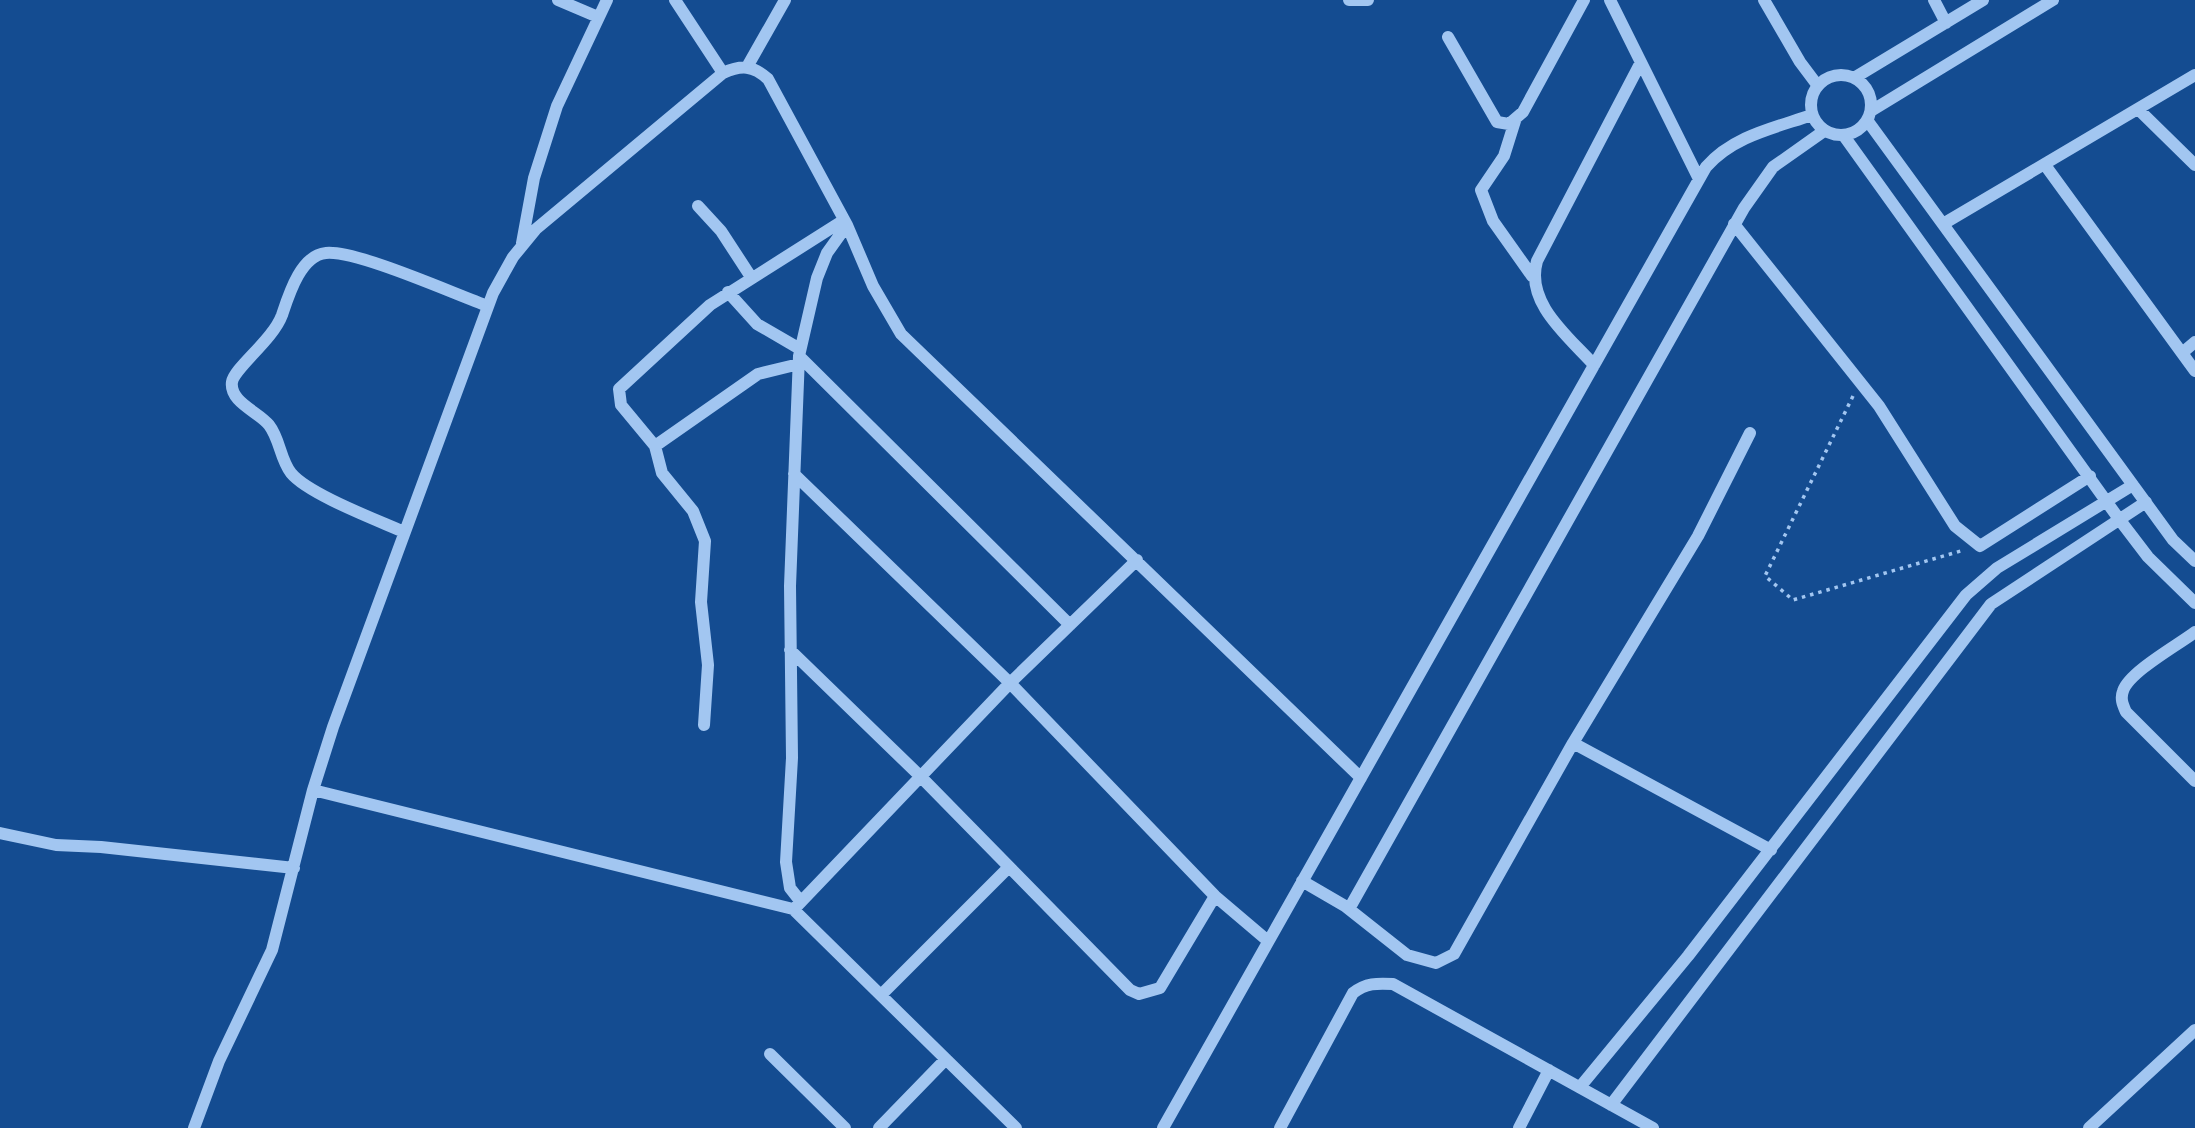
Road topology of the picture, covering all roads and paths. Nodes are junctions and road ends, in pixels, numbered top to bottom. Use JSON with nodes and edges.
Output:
{"nodes":[{"id":1,"x":558,"y":0,"type":"edge"},
{"id":2,"x":607,"y":0,"type":"edge"},
{"id":3,"x":676,"y":0,"type":"edge"},
{"id":4,"x":785,"y":0,"type":"edge"},
{"id":5,"x":1349,"y":0,"type":"edge"},
{"id":6,"x":1368,"y":0,"type":"edge"},
{"id":7,"x":1584,"y":0,"type":"edge"},
{"id":8,"x":1610,"y":0,"type":"edge"},
{"id":9,"x":1764,"y":0,"type":"edge"},
{"id":10,"x":1934,"y":0,"type":"edge"},
{"id":11,"x":1983,"y":0,"type":"edge"},
{"id":12,"x":2053,"y":0,"type":"edge"},
{"id":13,"x":598,"y":17,"type":"junction"},
{"id":14,"x":1946,"y":23,"type":"junction"},
{"id":15,"x":1448,"y":37,"type":"dead end"},
{"id":16,"x":1641,"y":62,"type":"junction"},
{"id":17,"x":747,"y":66,"type":"junction"},
{"id":18,"x":723,"y":74,"type":"junction"},
{"id":19,"x":2195,"y":75,"type":"edge"},
{"id":20,"x":1854,"y":78,"type":"junction"},
{"id":21,"x":1818,"y":86,"type":"junction"},
{"id":22,"x":2138,"y":109,"type":"junction"},
{"id":23,"x":1812,"y":114,"type":"junction"},
{"id":24,"x":1869,"y":116,"type":"junction"},
{"id":25,"x":1515,"y":121,"type":"junction"},
{"id":26,"x":1824,"y":131,"type":"junction"},
{"id":27,"x":1844,"y":136,"type":"junction"},
{"id":28,"x":2045,"y":164,"type":"junction"},
{"id":29,"x":2195,"y":165,"type":"edge"},
{"id":30,"x":1699,"y":179,"type":"junction"},
{"id":31,"x":698,"y":206,"type":"dead end"},
{"id":32,"x":845,"y":222,"type":"junction"},
{"id":33,"x":1734,"y":224,"type":"junction"},
{"id":34,"x":1943,"y":224,"type":"junction"},
{"id":35,"x":521,"y":247,"type":"junction"},
{"id":36,"x":1532,"y":276,"type":"junction"},
{"id":37,"x":751,"y":277,"type":"junction"},
{"id":38,"x":728,"y":292,"type":"junction"},
{"id":39,"x":488,"y":306,"type":"junction"},
{"id":40,"x":2195,"y":342,"type":"edge"},
{"id":41,"x":2182,"y":353,"type":"junction"},
{"id":42,"x":800,"y":356,"type":"junction"},
{"id":43,"x":1594,"y":365,"type":"junction"},
{"id":44,"x":2195,"y":371,"type":"edge"},
{"id":45,"x":1859,"y":384,"type":"junction"},
{"id":46,"x":1750,"y":433,"type":"dead end"},
{"id":47,"x":655,"y":446,"type":"junction"},
{"id":48,"x":794,"y":474,"type":"junction"},
{"id":49,"x":2090,"y":476,"type":"junction"},
{"id":50,"x":2133,"y":485,"type":"junction"},
{"id":51,"x":2109,"y":502,"type":"junction"},
{"id":52,"x":2146,"y":502,"type":"junction"},
{"id":53,"x":2119,"y":519,"type":"junction"},
{"id":54,"x":404,"y":532,"type":"junction"},
{"id":55,"x":1980,"y":546,"type":"junction"},
{"id":56,"x":1138,"y":561,"type":"junction"},
{"id":57,"x":2195,"y":561,"type":"edge"},
{"id":58,"x":2195,"y":603,"type":"edge"},
{"id":59,"x":1070,"y":625,"type":"junction"},
{"id":60,"x":2195,"y":632,"type":"edge"},
{"id":61,"x":790,"y":650,"type":"junction"},
{"id":62,"x":1010,"y":683,"type":"junction"},
{"id":63,"x":704,"y":725,"type":"dead end"},
{"id":64,"x":1573,"y":743,"type":"junction"},
{"id":65,"x":920,"y":776,"type":"junction"},
{"id":66,"x":1361,"y":778,"type":"junction"},
{"id":67,"x":2195,"y":781,"type":"edge"},
{"id":68,"x":313,"y":790,"type":"junction"},
{"id":69,"x":0,"y":833,"type":"edge"},
{"id":70,"x":1771,"y":850,"type":"junction"},
{"id":71,"x":294,"y":868,"type":"junction"},
{"id":72,"x":1008,"y":868,"type":"junction"},
{"id":73,"x":1303,"y":881,"type":"junction"},
{"id":74,"x":1215,"y":896,"type":"junction"},
{"id":75,"x":797,"y":906,"type":"junction"},
{"id":76,"x":1349,"y":909,"type":"junction"},
{"id":77,"x":1268,"y":941,"type":"junction"},
{"id":78,"x":881,"y":995,"type":"junction"},
{"id":79,"x":2195,"y":1030,"type":"edge"},
{"id":80,"x":770,"y":1054,"type":"dead end"},
{"id":81,"x":946,"y":1059,"type":"junction"},
{"id":82,"x":1549,"y":1070,"type":"junction"},
{"id":83,"x":1580,"y":1087,"type":"junction"},
{"id":84,"x":1611,"y":1105,"type":"junction"},
{"id":85,"x":194,"y":1128,"type":"edge"},
{"id":86,"x":845,"y":1128,"type":"edge"},
{"id":87,"x":879,"y":1128,"type":"edge"},
{"id":88,"x":1016,"y":1128,"type":"edge"},
{"id":89,"x":1163,"y":1128,"type":"edge"},
{"id":90,"x":1280,"y":1128,"type":"edge"},
{"id":91,"x":1519,"y":1128,"type":"edge"},
{"id":92,"x":1653,"y":1128,"type":"edge"},
{"id":93,"x":2089,"y":1128,"type":"edge"}],
"edges":[{"from":1,"to":13,"type":"street"},
{"from":2,"to":13,"type":"street"},
{"from":3,"to":18,"type":"street"},
{"from":4,"to":17,"type":"street"},
{"from":5,"to":6,"type":"street"},
{"from":7,"to":25,"type":"street"},
{"from":8,"to":16,"type":"street"},
{"from":9,"to":21,"type":"street"},
{"from":10,"to":14,"type":"street"},
{"from":11,"to":14,"type":"street"},
{"from":12,"to":24,"type":"street"},
{"from":13,"to":35,"type":"street"},
{"from":14,"to":20,"type":"street"},
{"from":15,"to":25,"type":"street"},
{"from":16,"to":30,"type":"street"},
{"from":16,"to":36,"type":"street"},
{"from":17,"to":18,"type":"street"},
{"from":17,"to":32,"type":"street"},
{"from":18,"to":35,"type":"street"},
{"from":19,"to":22,"type":"street"},
{"from":20,"to":21,"type":"street"},
{"from":20,"to":24,"type":"street"},
{"from":21,"to":23,"type":"street"},
{"from":22,"to":28,"type":"street"},
{"from":22,"to":29,"type":"street"},
{"from":23,"to":26,"type":"street"},
{"from":23,"to":30,"type":"street"},
{"from":24,"to":27,"type":"street"},
{"from":24,"to":34,"type":"street"},
{"from":25,"to":36,"type":"street"},
{"from":26,"to":27,"type":"street"},
{"from":26,"to":33,"type":"street"},
{"from":27,"to":49,"type":"street"},
{"from":28,"to":34,"type":"street"},
{"from":28,"to":41,"type":"street"},
{"from":30,"to":43,"type":"street"},
{"from":31,"to":37,"type":"street"},
{"from":32,"to":37,"type":"street"},
{"from":32,"to":42,"type":"street"},
{"from":32,"to":56,"type":"street"},
{"from":33,"to":45,"type":"street"},
{"from":33,"to":76,"type":"street"},
{"from":34,"to":50,"type":"street"},
{"from":35,"to":39,"type":"street"},
{"from":36,"to":43,"type":"street"},
{"from":37,"to":38,"type":"street"},
{"from":38,"to":42,"type":"street"},
{"from":38,"to":47,"type":"street"},
{"from":39,"to":54,"type":"street"},
{"from":39,"to":54,"type":"street"},
{"from":40,"to":41,"type":"street"},
{"from":41,"to":44,"type":"street"},
{"from":42,"to":47,"type":"street"},
{"from":42,"to":48,"type":"street"},
{"from":42,"to":59,"type":"street"},
{"from":43,"to":66,"type":"street"},
{"from":45,"to":55,"type":"street"},
{"from":45,"to":55,"type":"path"},
{"from":46,"to":64,"type":"street"},
{"from":47,"to":63,"type":"street"},
{"from":48,"to":61,"type":"street"},
{"from":48,"to":62,"type":"street"},
{"from":49,"to":51,"type":"street"},
{"from":49,"to":55,"type":"street"},
{"from":50,"to":51,"type":"street"},
{"from":50,"to":52,"type":"street"},
{"from":51,"to":53,"type":"street"},
{"from":51,"to":70,"type":"street"},
{"from":52,"to":53,"type":"street"},
{"from":52,"to":57,"type":"street"},
{"from":53,"to":58,"type":"street"},
{"from":53,"to":84,"type":"street"},
{"from":54,"to":68,"type":"street"},
{"from":56,"to":59,"type":"street"},
{"from":56,"to":66,"type":"street"},
{"from":59,"to":62,"type":"street"},
{"from":60,"to":67,"type":"street"},
{"from":61,"to":65,"type":"street"},
{"from":61,"to":75,"type":"street"},
{"from":62,"to":65,"type":"street"},
{"from":62,"to":74,"type":"street"},
{"from":64,"to":70,"type":"street"},
{"from":64,"to":76,"type":"street"},
{"from":65,"to":72,"type":"street"},
{"from":65,"to":75,"type":"street"},
{"from":66,"to":73,"type":"street"},
{"from":68,"to":71,"type":"street"},
{"from":68,"to":75,"type":"street"},
{"from":69,"to":71,"type":"street"},
{"from":70,"to":83,"type":"street"},
{"from":71,"to":85,"type":"street"},
{"from":72,"to":74,"type":"street"},
{"from":72,"to":78,"type":"street"},
{"from":73,"to":76,"type":"street"},
{"from":73,"to":77,"type":"street"},
{"from":74,"to":77,"type":"street"},
{"from":75,"to":78,"type":"street"},
{"from":77,"to":89,"type":"street"},
{"from":78,"to":81,"type":"street"},
{"from":79,"to":93,"type":"street"},
{"from":80,"to":86,"type":"street"},
{"from":81,"to":87,"type":"street"},
{"from":81,"to":88,"type":"street"},
{"from":82,"to":83,"type":"street"},
{"from":82,"to":90,"type":"street"},
{"from":82,"to":91,"type":"street"},
{"from":83,"to":84,"type":"street"},
{"from":84,"to":92,"type":"street"}]}
